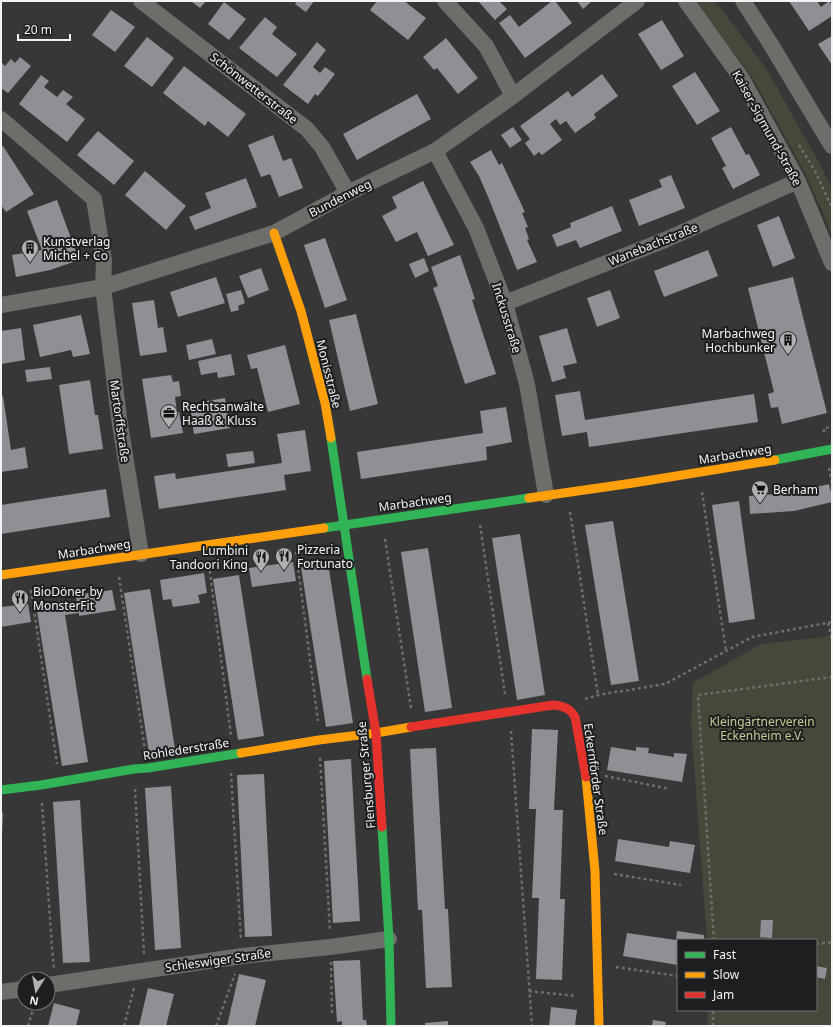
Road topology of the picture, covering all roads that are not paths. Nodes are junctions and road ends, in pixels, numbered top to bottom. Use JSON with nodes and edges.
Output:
{"nodes":[{"id":1,"x":141,"y":1,"type":"edge"},
{"id":2,"x":445,"y":1,"type":"edge"},
{"id":3,"x":637,"y":1,"type":"edge"},
{"id":4,"x":686,"y":1,"type":"edge"},
{"id":5,"x":743,"y":1,"type":"edge"},
{"id":6,"x":513,"y":96,"type":"junction"},
{"id":7,"x":1,"y":119,"type":"edge"},
{"id":8,"x":832,"y":146,"type":"edge"},
{"id":9,"x":436,"y":151,"type":"junction"},
{"id":10,"x":798,"y":181,"type":"junction"},
{"id":11,"x":348,"y":193,"type":"junction"},
{"id":12,"x":274,"y":233,"type":"junction"},
{"id":13,"x":832,"y":263,"type":"edge"},
{"id":14,"x":103,"y":287,"type":"junction"},
{"id":15,"x":505,"y":303,"type":"junction"},
{"id":16,"x":1,"y":305,"type":"edge"},
{"id":17,"x":832,"y":449,"type":"edge"},
{"id":18,"x":546,"y":495,"type":"junction"},
{"id":19,"x":343,"y":524,"type":"junction"},
{"id":20,"x":141,"y":554,"type":"junction"},
{"id":21,"x":1,"y":575,"type":"edge"},
{"id":22,"x":376,"y":733,"type":"junction"},
{"id":23,"x":1,"y":790,"type":"edge"},
{"id":24,"x":389,"y":939,"type":"junction"},
{"id":25,"x":56,"y":984,"type":"edge"},
{"id":26,"x":16,"y":990,"type":"edge"},
{"id":27,"x":1,"y":992,"type":"edge"},
{"id":28,"x":391,"y":1026,"type":"edge"},
{"id":29,"x":599,"y":1026,"type":"edge"}],
"edges":[{"from":1,"to":11,"type":"street","name":"Schönwetterstraße"},
{"from":2,"to":6,"type":"street"},
{"from":3,"to":6,"type":"street","name":"Bundenweg"},
{"from":4,"to":10,"type":"street","name":"Kaiser-Sigmund-Straße"},
{"from":5,"to":8,"type":"street"},
{"from":6,"to":9,"type":"street","name":"Bundenweg"},
{"from":7,"to":14,"type":"street","name":"Martorffstraße"},
{"from":9,"to":11,"type":"street","name":"Bundenweg"},
{"from":9,"to":15,"type":"street","name":"Inckusstraße"},
{"from":10,"to":13,"type":"street","name":"Kaiser-Sigmund-Straße"},
{"from":10,"to":15,"type":"street","name":"Wanebachstraße"},
{"from":11,"to":12,"type":"street","name":"Bundenweg"},
{"from":12,"to":14,"type":"street","name":"Bundenweg"},
{"from":12,"to":19,"type":"street","name":"Monisstraße"},
{"from":14,"to":16,"type":"street","name":"Bundenweg"},
{"from":14,"to":20,"type":"street","name":"Martorffstraße"},
{"from":15,"to":18,"type":"street","name":"Inckusstraße"},
{"from":17,"to":18,"type":"street","name":"Marbachweg"},
{"from":18,"to":19,"type":"street","name":"Marbachweg"},
{"from":19,"to":20,"type":"street","name":"Marbachweg"},
{"from":19,"to":22,"type":"street","name":"Flensburger Straße"},
{"from":20,"to":21,"type":"street","name":"Marbachweg"},
{"from":22,"to":23,"type":"street","name":"Rohlederstraße"},
{"from":22,"to":24,"type":"street","name":"Flensburger Straße"},
{"from":22,"to":29,"type":"street","name":"Eckernförder Straße"},
{"from":24,"to":25,"type":"street","name":"Schleswiger Straße"},
{"from":24,"to":28,"type":"street","name":"Flensburger Straße"},
{"from":26,"to":27,"type":"street"}]}
